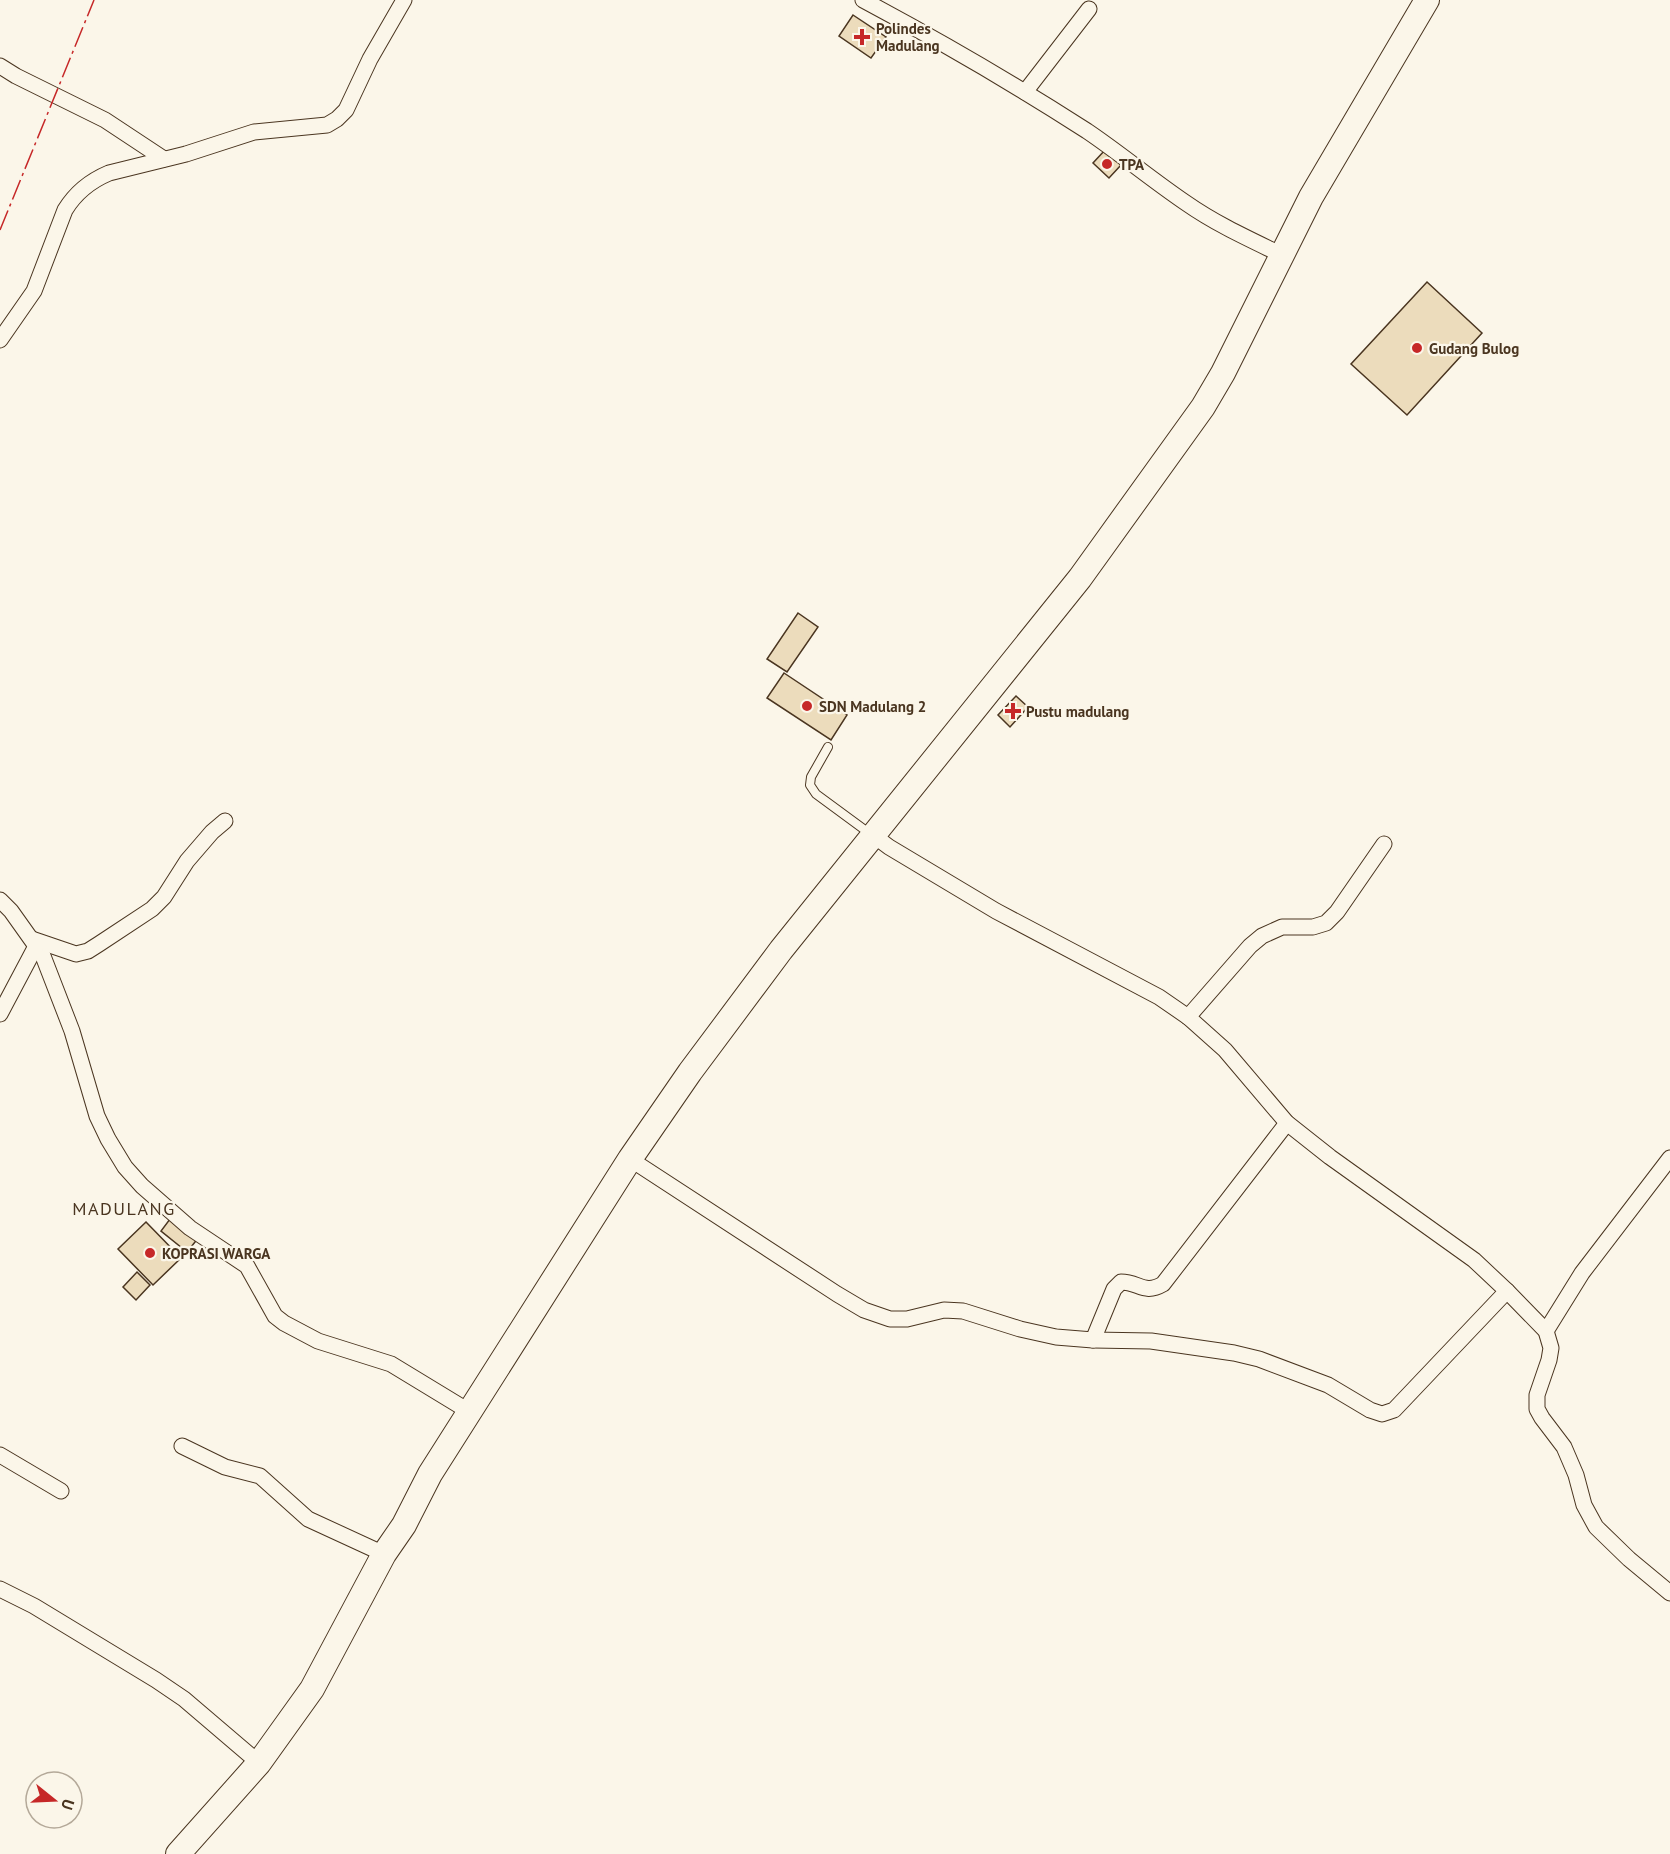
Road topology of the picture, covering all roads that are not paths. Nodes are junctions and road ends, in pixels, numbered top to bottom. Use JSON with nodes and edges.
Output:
{"nodes":[{"id":1,"x":404,"y":0,"type":"edge"},
{"id":2,"x":863,"y":0,"type":"edge"},
{"id":3,"x":1427,"y":0,"type":"edge"},
{"id":4,"x":1089,"y":9,"type":"dead end"},
{"id":5,"x":0,"y":66,"type":"edge"},
{"id":6,"x":1025,"y":92,"type":"junction"},
{"id":7,"x":164,"y":159,"type":"junction"},
{"id":8,"x":1282,"y":255,"type":"junction"},
{"id":9,"x":0,"y":340,"type":"edge"},
{"id":10,"x":828,"y":747,"type":"dead end"},
{"id":11,"x":225,"y":821,"type":"dead end"},
{"id":12,"x":873,"y":835,"type":"junction"},
{"id":13,"x":1384,"y":844,"type":"dead end"},
{"id":14,"x":0,"y":900,"type":"edge"},
{"id":15,"x":34,"y":943,"type":"junction"},
{"id":16,"x":0,"y":1014,"type":"edge"},
{"id":17,"x":1188,"y":1017,"type":"junction"},
{"id":18,"x":1287,"y":1123,"type":"junction"},
{"id":19,"x":1670,"y":1158,"type":"edge"},
{"id":20,"x":630,"y":1159,"type":"junction"},
{"id":21,"x":1507,"y":1291,"type":"junction"},
{"id":22,"x":1546,"y":1331,"type":"junction"},
{"id":23,"x":1093,"y":1340,"type":"junction"},
{"id":24,"x":470,"y":1412,"type":"junction"},
{"id":25,"x":182,"y":1446,"type":"dead end"},
{"id":26,"x":0,"y":1455,"type":"edge"},
{"id":27,"x":62,"y":1491,"type":"dead end"},
{"id":28,"x":384,"y":1554,"type":"junction"},
{"id":29,"x":0,"y":1589,"type":"edge"},
{"id":30,"x":1670,"y":1593,"type":"edge"},
{"id":31,"x":259,"y":1763,"type":"junction"},
{"id":32,"x":178,"y":1854,"type":"edge"}],
"edges":[{"from":1,"to":7,"type":"street"},
{"from":2,"to":6,"type":"street"},
{"from":3,"to":8,"type":"main road"},
{"from":4,"to":6,"type":"street"},
{"from":5,"to":7,"type":"street"},
{"from":6,"to":8,"type":"street"},
{"from":7,"to":9,"type":"street"},
{"from":8,"to":12,"type":"main road"},
{"from":10,"to":12,"type":"lane"},
{"from":11,"to":15,"type":"street"},
{"from":12,"to":17,"type":"street"},
{"from":12,"to":20,"type":"main road"},
{"from":13,"to":17,"type":"street"},
{"from":14,"to":15,"type":"street"},
{"from":15,"to":16,"type":"street"},
{"from":15,"to":24,"type":"street"},
{"from":17,"to":18,"type":"street"},
{"from":18,"to":21,"type":"street"},
{"from":18,"to":23,"type":"street"},
{"from":19,"to":22,"type":"street"},
{"from":20,"to":23,"type":"street"},
{"from":20,"to":24,"type":"main road"},
{"from":21,"to":22,"type":"street"},
{"from":21,"to":23,"type":"street"},
{"from":22,"to":30,"type":"street"},
{"from":24,"to":28,"type":"main road"},
{"from":25,"to":28,"type":"street"},
{"from":26,"to":27,"type":"street"},
{"from":28,"to":31,"type":"main road"},
{"from":29,"to":31,"type":"street"},
{"from":31,"to":32,"type":"main road"}]}
